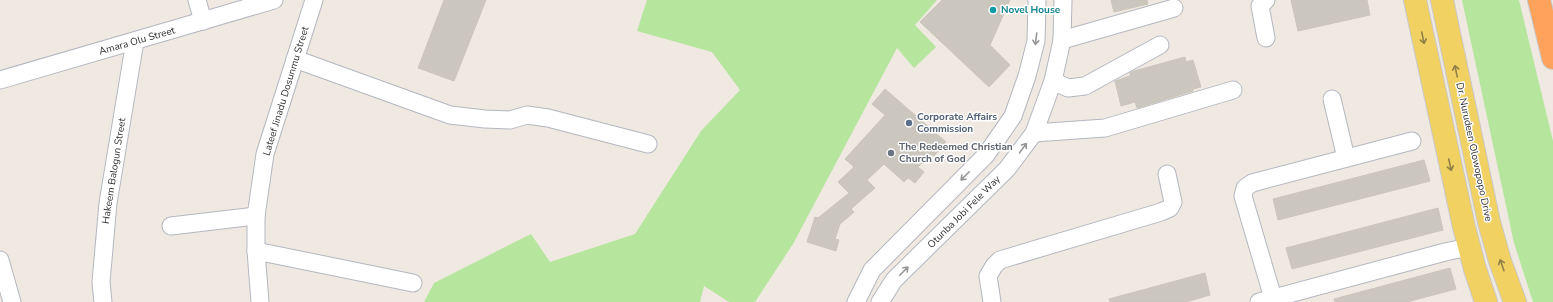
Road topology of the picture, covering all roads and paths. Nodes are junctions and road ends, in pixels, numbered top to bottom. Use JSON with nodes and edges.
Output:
{"nodes":[{"id":1,"x":197,"y":0,"type":"edge"},
{"id":2,"x":274,"y":0,"type":"edge"},
{"id":3,"x":314,"y":0,"type":"edge"},
{"id":4,"x":1037,"y":0,"type":"edge"},
{"id":5,"x":1063,"y":0,"type":"edge"},
{"id":6,"x":1266,"y":0,"type":"edge"},
{"id":7,"x":1415,"y":0,"type":"edge"},
{"id":8,"x":1442,"y":0,"type":"edge"},
{"id":9,"x":1539,"y":0,"type":"edge"},
{"id":10,"x":1174,"y":8,"type":"dead end"},
{"id":11,"x":203,"y":21,"type":"junction"},
{"id":12,"x":1266,"y":38,"type":"dead end"},
{"id":13,"x":1062,"y":40,"type":"junction"},
{"id":14,"x":135,"y":41,"type":"junction"},
{"id":15,"x":1160,"y":45,"type":"dead end"},
{"id":16,"x":1553,"y":58,"type":"edge"},
{"id":17,"x":295,"y":59,"type":"junction"},
{"id":18,"x":0,"y":80,"type":"edge"},
{"id":19,"x":1053,"y":81,"type":"junction"},
{"id":20,"x":1233,"y":90,"type":"dead end"},
{"id":21,"x":1332,"y":99,"type":"dead end"},
{"id":22,"x":1034,"y":133,"type":"junction"},
{"id":23,"x":1412,"y":141,"type":"dead end"},
{"id":24,"x":648,"y":144,"type":"dead end"},
{"id":25,"x":1346,"y":158,"type":"junction"},
{"id":26,"x":1167,"y":174,"type":"dead end"},
{"id":27,"x":256,"y":216,"type":"junction"},
{"id":28,"x":171,"y":226,"type":"dead end"},
{"id":29,"x":1469,"y":247,"type":"junction"},
{"id":30,"x":256,"y":251,"type":"junction"},
{"id":31,"x":0,"y":260,"type":"edge"},
{"id":32,"x":413,"y":283,"type":"dead end"},
{"id":33,"x":1266,"y":300,"type":"edge"},
{"id":34,"x":12,"y":302,"type":"edge"},
{"id":35,"x":103,"y":302,"type":"edge"},
{"id":36,"x":260,"y":302,"type":"edge"},
{"id":37,"x":856,"y":302,"type":"edge"},
{"id":38,"x":880,"y":302,"type":"edge"},
{"id":39,"x":992,"y":302,"type":"edge"},
{"id":40,"x":1486,"y":302,"type":"edge"},
{"id":41,"x":1515,"y":302,"type":"edge"}],
"edges":[{"from":1,"to":11,"type":"street"},
{"from":2,"to":11,"type":"street","name":"Amara Olu Street"},
{"from":3,"to":17,"type":"street","name":"Lateef Jinadu Dosunmu Street"},
{"from":4,"to":37,"type":"street","one_way":true},
{"from":5,"to":13,"type":"street","name":"Otunba Jobi Fele Way"},
{"from":6,"to":12,"type":"street"},
{"from":7,"to":29,"type":"main road","one_way":true},
{"from":41,"to":8,"type":"main road","name":"Dr. Nurudeen Olowopopo Drive","one_way":true},
{"from":9,"to":16,"type":"highway"},
{"from":10,"to":13,"type":"street"},
{"from":11,"to":14,"type":"street","name":"Amara Olu Street"},
{"from":13,"to":19,"type":"street","name":"Otunba Jobi Fele Way"},
{"from":14,"to":18,"type":"street","name":"Amara Olu Street"},
{"from":14,"to":35,"type":"street","name":"Hakeem Balogun Street"},
{"from":15,"to":19,"type":"street"},
{"from":17,"to":24,"type":"street"},
{"from":17,"to":27,"type":"street","name":"Lateef Jinadu Dosunmu Street"},
{"from":19,"to":22,"type":"street","name":"Otunba Jobi Fele Way"},
{"from":20,"to":22,"type":"street"},
{"from":21,"to":25,"type":"street"},
{"from":38,"to":22,"type":"street","name":"Otunba Jobi Fele Way","one_way":true},
{"from":23,"to":25,"type":"street"},
{"from":25,"to":33,"type":"street"},
{"from":26,"to":39,"type":"street"},
{"from":27,"to":28,"type":"street"},
{"from":27,"to":30,"type":"street","name":"Lateef Jinadu Dosunmu Street"},
{"from":29,"to":33,"type":"street"},
{"from":29,"to":40,"type":"main road"},
{"from":30,"to":32,"type":"street"},
{"from":30,"to":36,"type":"street","name":"Lateef Jinadu Dosunmu Street"},
{"from":31,"to":34,"type":"street"}]}
